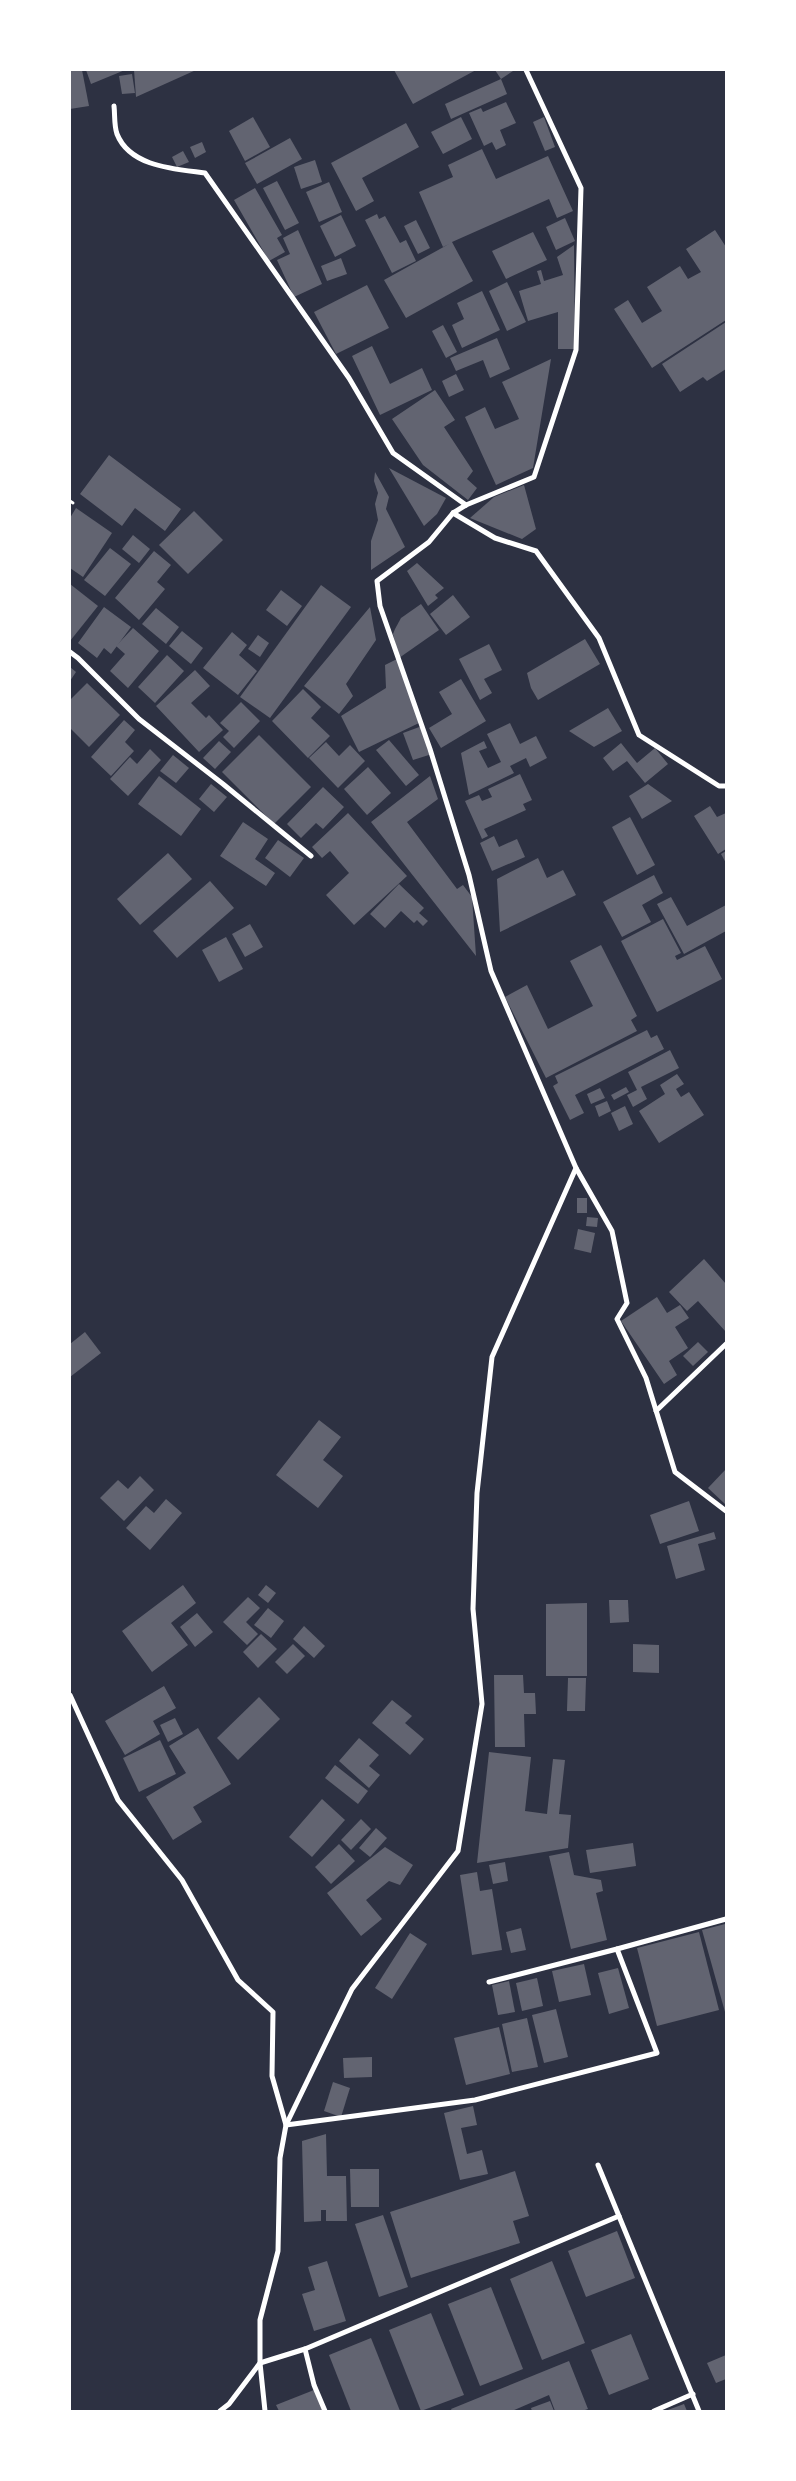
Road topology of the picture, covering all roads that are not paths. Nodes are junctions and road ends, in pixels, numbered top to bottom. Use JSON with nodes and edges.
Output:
{"nodes":[{"id":1,"x":526,"y":70,"type":"edge"},
{"id":2,"x":114,"y":106,"type":"dead end"},
{"id":3,"x":466,"y":505,"type":"junction"},
{"id":4,"x":453,"y":513,"type":"junction"},
{"id":5,"x":70,"y":652,"type":"edge"},
{"id":6,"x":726,"y":786,"type":"edge"},
{"id":7,"x":311,"y":856,"type":"dead end"},
{"id":8,"x":576,"y":1168,"type":"junction"},
{"id":9,"x":726,"y":1344,"type":"edge"},
{"id":10,"x":656,"y":1411,"type":"junction"},
{"id":11,"x":726,"y":1511,"type":"edge"},
{"id":12,"x":70,"y":1695,"type":"edge"},
{"id":13,"x":726,"y":1919,"type":"edge"},
{"id":14,"x":618,"y":1950,"type":"junction"},
{"id":15,"x":489,"y":1982,"type":"dead end"},
{"id":16,"x":286,"y":2125,"type":"junction"},
{"id":17,"x":598,"y":2165,"type":"dead end"},
{"id":18,"x":618,"y":2216,"type":"junction"},
{"id":19,"x":305,"y":2349,"type":"junction"},
{"id":20,"x":260,"y":2363,"type":"junction"},
{"id":21,"x":693,"y":2394,"type":"junction"},
{"id":22,"x":220,"y":2411,"type":"edge"},
{"id":23,"x":265,"y":2411,"type":"edge"},
{"id":24,"x":325,"y":2411,"type":"edge"},
{"id":25,"x":654,"y":2411,"type":"edge"},
{"id":26,"x":699,"y":2411,"type":"edge"}],
"edges":[{"from":1,"to":3,"type":"street"},
{"from":2,"to":3,"type":"street"},
{"from":3,"to":4,"type":"street"},
{"from":4,"to":6,"type":"street"},
{"from":4,"to":8,"type":"street"},
{"from":5,"to":7,"type":"street"},
{"from":8,"to":10,"type":"street"},
{"from":8,"to":16,"type":"street"},
{"from":9,"to":10,"type":"street"},
{"from":10,"to":11,"type":"street"},
{"from":12,"to":16,"type":"street"},
{"from":13,"to":14,"type":"street"},
{"from":14,"to":15,"type":"street"},
{"from":14,"to":16,"type":"street"},
{"from":16,"to":20,"type":"street"},
{"from":17,"to":18,"type":"street"},
{"from":18,"to":19,"type":"street"},
{"from":18,"to":21,"type":"street"},
{"from":19,"to":20,"type":"street"},
{"from":19,"to":24,"type":"street"},
{"from":20,"to":22,"type":"street"},
{"from":20,"to":23,"type":"street"},
{"from":21,"to":25,"type":"street"},
{"from":21,"to":26,"type":"street"}]}
